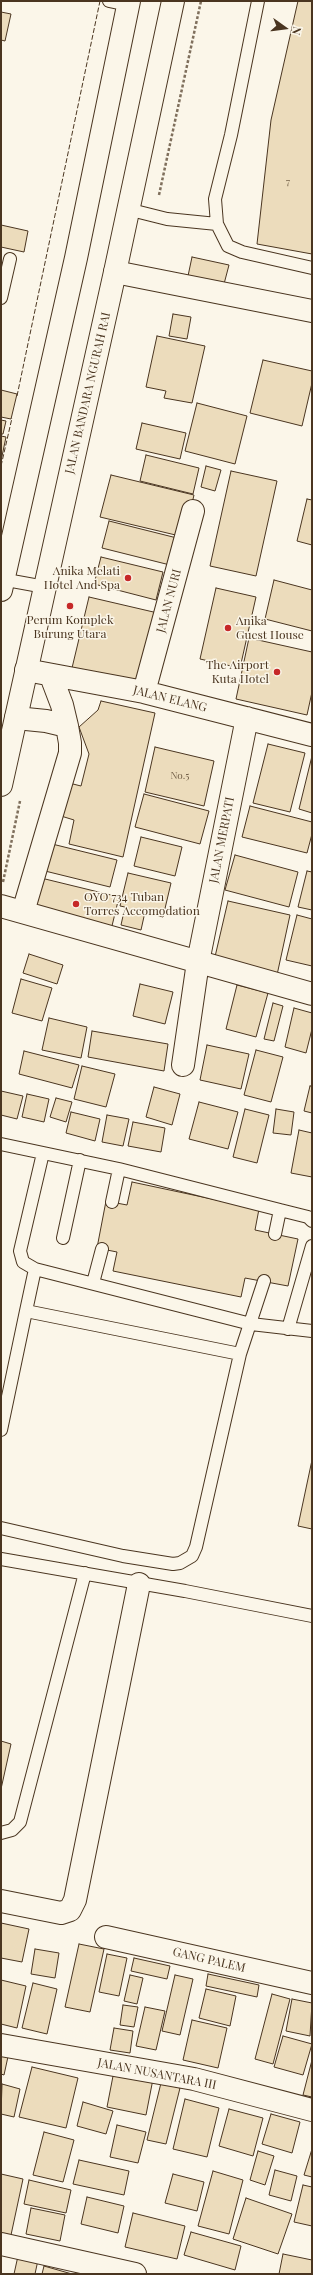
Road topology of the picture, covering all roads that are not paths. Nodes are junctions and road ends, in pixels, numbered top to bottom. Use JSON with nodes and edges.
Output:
{"nodes":[{"id":1,"x":173,"y":1,"type":"edge"},
{"id":2,"x":258,"y":1,"type":"edge"},
{"id":3,"x":122,"y":2,"type":"edge"},
{"id":4,"x":127,"y":209,"type":"junction"},
{"id":5,"x":217,"y":224,"type":"junction"},
{"id":6,"x":10,"y":258,"type":"dead end"},
{"id":7,"x":312,"y":268,"type":"edge"},
{"id":8,"x":115,"y":272,"type":"junction"},
{"id":9,"x":1,"y":298,"type":"edge"},
{"id":10,"x":312,"y":311,"type":"edge"},
{"id":11,"x":193,"y":511,"type":"dead end"},
{"id":12,"x":8,"y":525,"type":"edge"},
{"id":13,"x":2,"y":583,"type":"edge"},
{"id":14,"x":44,"y":587,"type":"junction"},
{"id":15,"x":26,"y":670,"type":"junction"},
{"id":16,"x":51,"y":676,"type":"junction"},
{"id":17,"x":144,"y":692,"type":"junction"},
{"id":18,"x":16,"y":718,"type":"junction"},
{"id":19,"x":247,"y":718,"type":"junction"},
{"id":20,"x":67,"y":726,"type":"junction"},
{"id":21,"x":312,"y":735,"type":"edge"},
{"id":22,"x":1,"y":785,"type":"edge"},
{"id":23,"x":1,"y":906,"type":"edge"},
{"id":24,"x":23,"y":912,"type":"junction"},
{"id":25,"x":198,"y":962,"type":"junction"},
{"id":26,"x":312,"y":994,"type":"edge"},
{"id":27,"x":183,"y":1065,"type":"dead end"},
{"id":28,"x":1,"y":1144,"type":"edge"},
{"id":29,"x":43,"y":1153,"type":"junction"},
{"id":30,"x":80,"y":1160,"type":"junction"},
{"id":31,"x":118,"y":1169,"type":"junction"},
{"id":32,"x":112,"y":1202,"type":"dead end"},
{"id":33,"x":280,"y":1210,"type":"junction"},
{"id":34,"x":312,"y":1221,"type":"edge"},
{"id":35,"x":275,"y":1234,"type":"dead end"},
{"id":36,"x":63,"y":1238,"type":"dead end"},
{"id":37,"x":312,"y":1246,"type":"edge"},
{"id":38,"x":102,"y":1249,"type":"dead end"},
{"id":39,"x":35,"y":1269,"type":"junction"},
{"id":40,"x":264,"y":1281,"type":"dead end"},
{"id":41,"x":93,"y":1283,"type":"junction"},
{"id":42,"x":26,"y":1311,"type":"junction"},
{"id":43,"x":251,"y":1324,"type":"junction"},
{"id":44,"x":288,"y":1329,"type":"junction"},
{"id":45,"x":312,"y":1331,"type":"edge"},
{"id":46,"x":240,"y":1354,"type":"junction"},
{"id":47,"x":1,"y":1430,"type":"edge"},
{"id":48,"x":1,"y":1528,"type":"edge"},
{"id":49,"x":1,"y":1559,"type":"edge"},
{"id":50,"x":85,"y":1573,"type":"junction"},
{"id":51,"x":139,"y":1584,"type":"junction"},
{"id":52,"x":312,"y":1616,"type":"edge"},
{"id":53,"x":1,"y":1833,"type":"edge"},
{"id":54,"x":1,"y":1901,"type":"edge"},
{"id":55,"x":106,"y":1937,"type":"dead end"},
{"id":56,"x":312,"y":1983,"type":"edge"},
{"id":57,"x":1,"y":2046,"type":"edge"},
{"id":58,"x":312,"y":2110,"type":"edge"},
{"id":59,"x":1,"y":2244,"type":"edge"},
{"id":60,"x":135,"y":2274,"type":"edge"}],
"edges":[{"from":1,"to":4,"type":"street","name":"JALAN BANDARA NGURAH RAI"},
{"from":2,"to":5,"type":"lane"},
{"from":3,"to":12,"type":"street"},
{"from":4,"to":5,"type":"lane"},
{"from":4,"to":8,"type":"street","name":"JALAN BANDARA NGURAH RAI"},
{"from":5,"to":7,"type":"lane"},
{"from":6,"to":9,"type":"lane"},
{"from":8,"to":10,"type":"street"},
{"from":8,"to":14,"type":"street","name":"JALAN BANDARA NGURAH RAI"},
{"from":11,"to":17,"type":"street","name":"JALAN NURI"},
{"from":12,"to":13,"type":"street"},
{"from":13,"to":14,"type":"lane"},
{"from":14,"to":15,"type":"street","name":"JALAN BANDARA NGURAH RAI"},
{"from":15,"to":16,"type":"street","name":"JALAN ELANG"},
{"from":15,"to":18,"type":"street","name":"JALAN BANDARA NGURAH RAI"},
{"from":16,"to":17,"type":"street","name":"JALAN ELANG"},
{"from":16,"to":20,"type":"street"},
{"from":17,"to":19,"type":"street","name":"JALAN ELANG"},
{"from":18,"to":20,"type":"street"},
{"from":18,"to":22,"type":"street","name":"JALAN BANDARA NGURAH RAI"},
{"from":19,"to":21,"type":"street","name":"JALAN ELANG"},
{"from":19,"to":25,"type":"street","name":"JALAN MERPATI"},
{"from":20,"to":24,"type":"street"},
{"from":23,"to":24,"type":"street"},
{"from":24,"to":25,"type":"street"},
{"from":25,"to":26,"type":"street"},
{"from":25,"to":27,"type":"street","name":"JALAN MERPATI"},
{"from":28,"to":29,"type":"lane"},
{"from":29,"to":30,"type":"lane"},
{"from":29,"to":39,"type":"lane"},
{"from":30,"to":31,"type":"lane"},
{"from":30,"to":36,"type":"lane"},
{"from":31,"to":32,"type":"lane"},
{"from":31,"to":33,"type":"lane"},
{"from":33,"to":34,"type":"lane"},
{"from":33,"to":35,"type":"lane"},
{"from":37,"to":44,"type":"lane"},
{"from":38,"to":41,"type":"lane"},
{"from":39,"to":41,"type":"lane"},
{"from":39,"to":42,"type":"lane"},
{"from":40,"to":43,"type":"lane"},
{"from":41,"to":43,"type":"lane"},
{"from":42,"to":46,"type":"lane"},
{"from":42,"to":47,"type":"lane"},
{"from":43,"to":44,"type":"lane"},
{"from":43,"to":46,"type":"lane"},
{"from":44,"to":45,"type":"lane"},
{"from":46,"to":48,"type":"lane"},
{"from":49,"to":50,"type":"lane"},
{"from":50,"to":51,"type":"lane"},
{"from":50,"to":53,"type":"lane"},
{"from":51,"to":52,"type":"lane"},
{"from":51,"to":54,"type":"street"},
{"from":55,"to":56,"type":"street","name":"GANG PALEM"},
{"from":57,"to":58,"type":"street","name":"JALAN NUSANTARA III"},
{"from":59,"to":60,"type":"street"}]}
